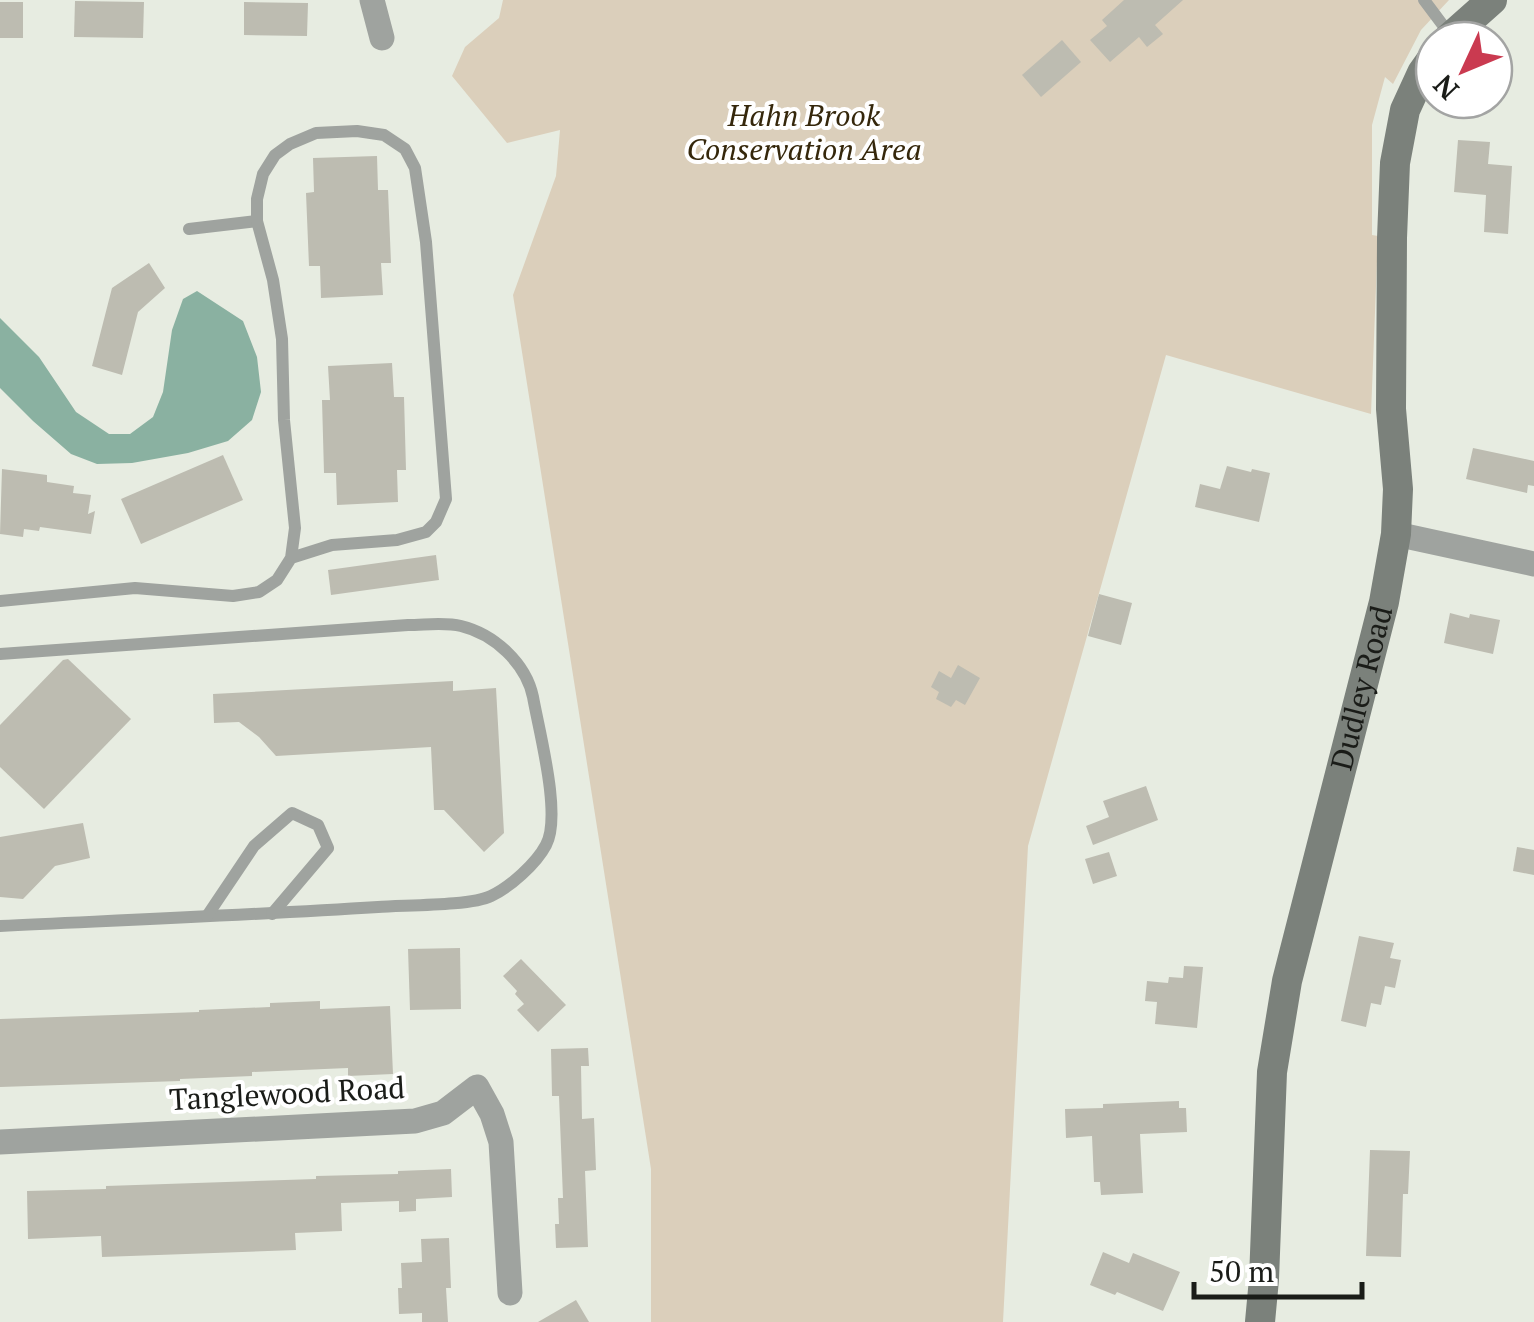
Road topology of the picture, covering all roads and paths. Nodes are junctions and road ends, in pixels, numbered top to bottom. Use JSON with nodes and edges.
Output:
{"nodes":[{"id":1,"x":372,"y":0,"type":"edge"},
{"id":2,"x":1492,"y":0,"type":"edge"},
{"id":3,"x":1470,"y":20,"type":"edge"},
{"id":4,"x":382,"y":38,"type":"dead end"},
{"id":5,"x":1414,"y":92,"type":"edge"},
{"id":6,"x":257,"y":221,"type":"junction"},
{"id":7,"x":189,"y":229,"type":"dead end"},
{"id":8,"x":1396,"y":534,"type":"junction"},
{"id":9,"x":291,"y":558,"type":"junction"},
{"id":10,"x":1534,"y":564,"type":"edge"},
{"id":11,"x":0,"y":601,"type":"edge"},
{"id":12,"x":0,"y":654,"type":"edge"},
{"id":13,"x":272,"y":914,"type":"junction"},
{"id":14,"x":207,"y":916,"type":"junction"},
{"id":15,"x":0,"y":926,"type":"edge"},
{"id":16,"x":0,"y":1142,"type":"edge"},
{"id":17,"x":510,"y":1293,"type":"dead end"},
{"id":18,"x":1260,"y":1322,"type":"edge"}],
"edges":[{"from":1,"to":4,"type":"street"},
{"from":2,"to":3,"type":"street","name":"Dudley Road"},
{"from":5,"to":8,"type":"street","name":"Dudley Road"},
{"from":6,"to":7,"type":"lane"},
{"from":6,"to":9,"type":"lane"},
{"from":6,"to":9,"type":"lane"},
{"from":8,"to":10,"type":"street"},
{"from":8,"to":18,"type":"street","name":"Dudley Road"},
{"from":9,"to":11,"type":"lane"},
{"from":12,"to":13,"type":"lane"},
{"from":13,"to":14,"type":"lane"},
{"from":13,"to":14,"type":"lane"},
{"from":14,"to":15,"type":"lane"},
{"from":16,"to":17,"type":"street","name":"Tanglewood Road"}]}
